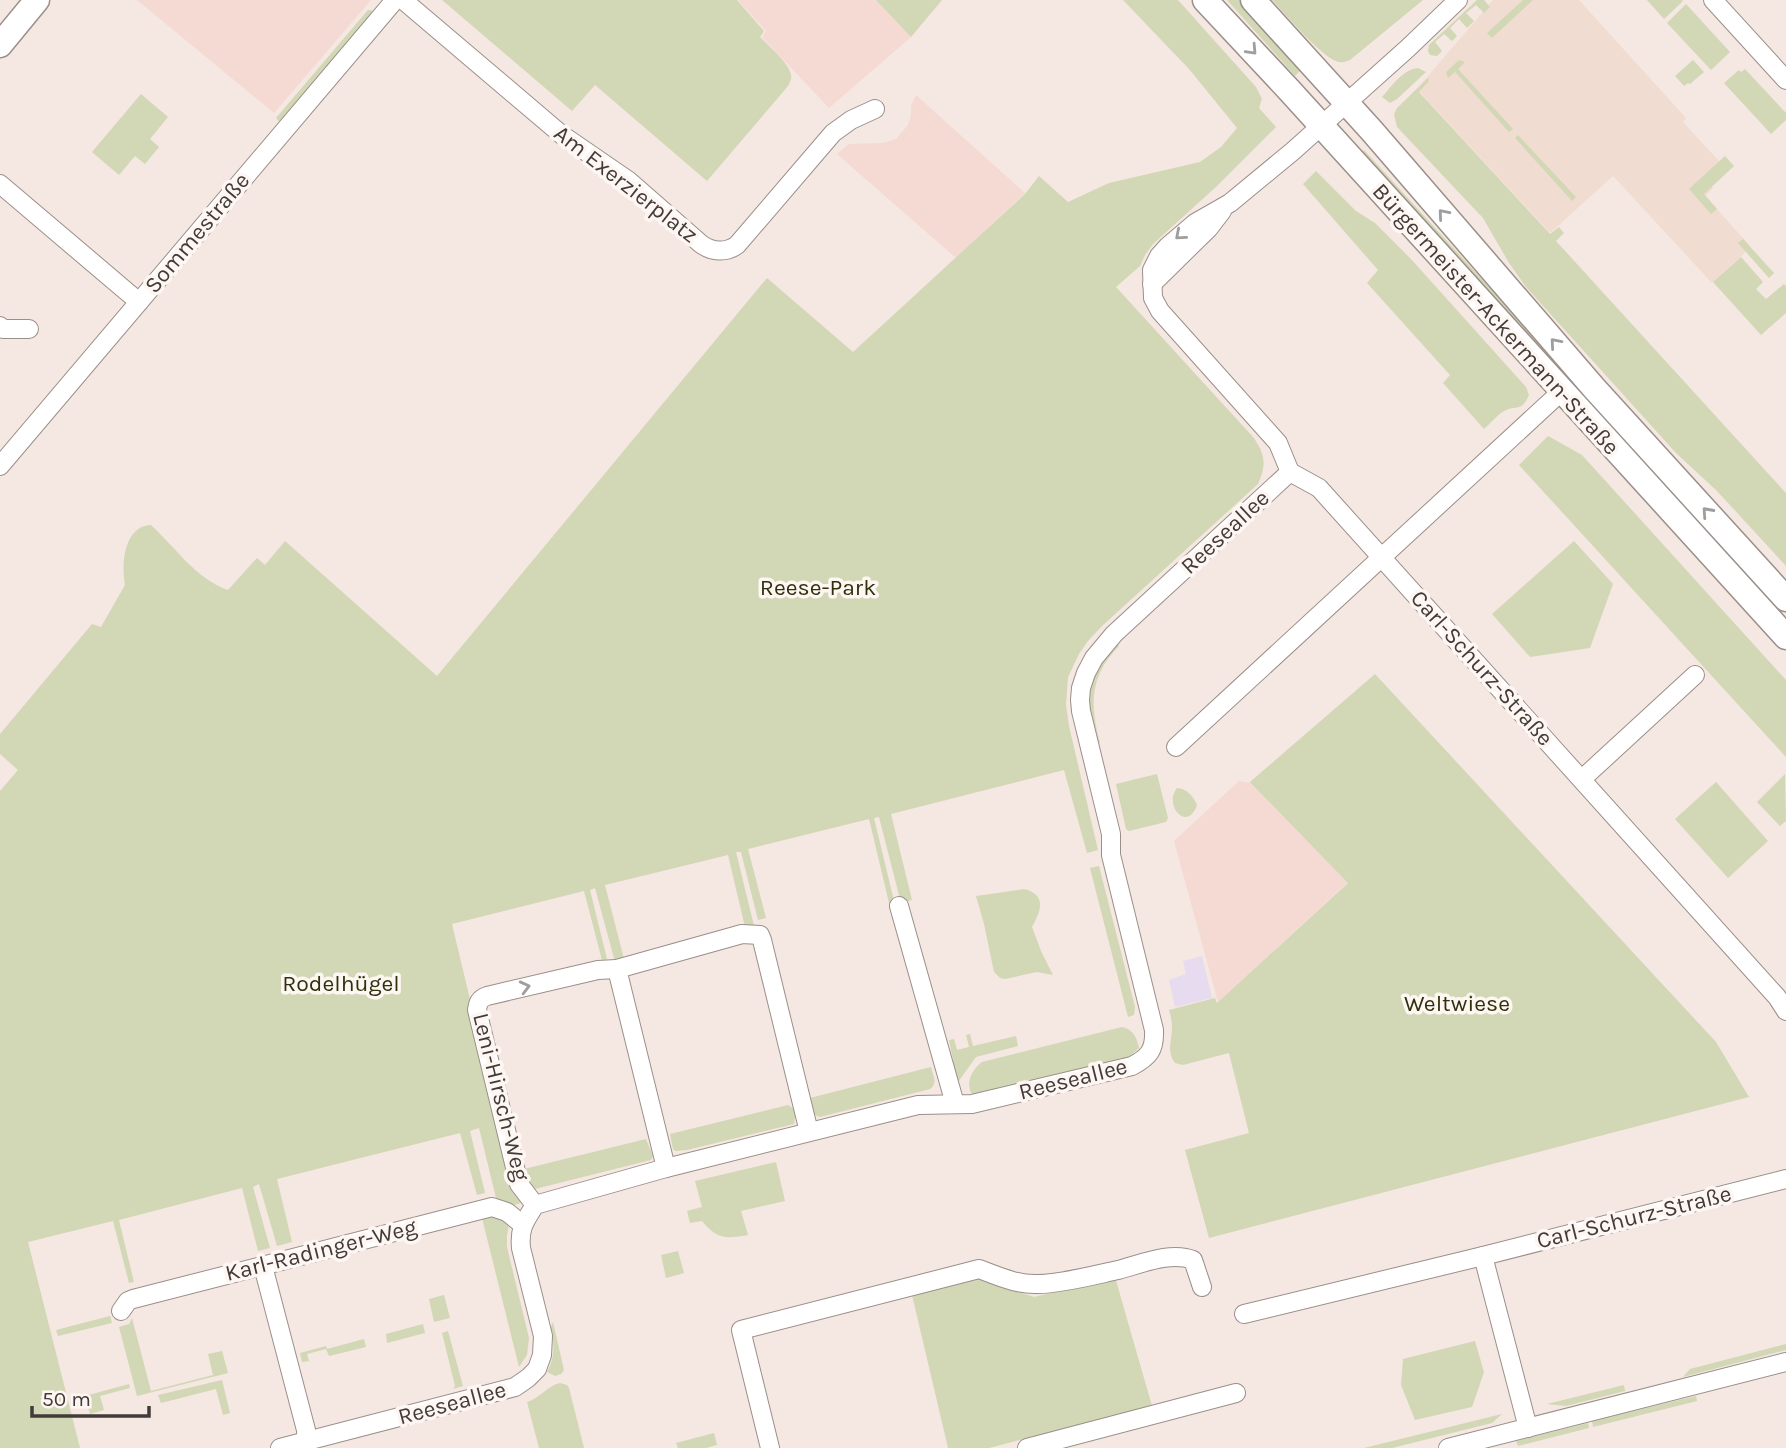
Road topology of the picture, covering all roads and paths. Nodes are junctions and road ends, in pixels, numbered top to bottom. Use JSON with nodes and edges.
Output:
{"nodes":[{"id":1,"x":37,"y":0,"type":"edge"},
{"id":2,"x":395,"y":0,"type":"edge"},
{"id":3,"x":403,"y":0,"type":"edge"},
{"id":4,"x":1205,"y":0,"type":"edge"},
{"id":5,"x":1253,"y":0,"type":"edge"},
{"id":6,"x":1458,"y":0,"type":"edge"},
{"id":7,"x":1713,"y":0,"type":"edge"},
{"id":8,"x":0,"y":45,"type":"edge"},
{"id":9,"x":1780,"y":60,"type":"edge"},
{"id":10,"x":1786,"y":80,"type":"edge"},
{"id":11,"x":1348,"y":103,"type":"junction"},
{"id":12,"x":875,"y":109,"type":"dead end"},
{"id":13,"x":1322,"y":126,"type":"junction"},
{"id":14,"x":0,"y":184,"type":"edge"},
{"id":15,"x":139,"y":302,"type":"junction"},
{"id":16,"x":0,"y":327,"type":"edge"},
{"id":17,"x":29,"y":329,"type":"dead end"},
{"id":18,"x":1562,"y":391,"type":"junction"},
{"id":19,"x":0,"y":467,"type":"edge"},
{"id":20,"x":1290,"y":472,"type":"junction"},
{"id":21,"x":1702,"y":545,"type":"junction"},
{"id":22,"x":1382,"y":557,"type":"junction"},
{"id":23,"x":1783,"y":592,"type":"edge"},
{"id":24,"x":1786,"y":617,"type":"edge"},
{"id":25,"x":1786,"y":637,"type":"edge"},
{"id":26,"x":1695,"y":676,"type":"dead end"},
{"id":27,"x":1176,"y":747,"type":"dead end"},
{"id":28,"x":1582,"y":779,"type":"junction"},
{"id":29,"x":899,"y":906,"type":"dead end"},
{"id":30,"x":617,"y":969,"type":"junction"},
{"id":31,"x":1783,"y":1000,"type":"edge"},
{"id":32,"x":956,"y":1104,"type":"junction"},
{"id":33,"x":809,"y":1132,"type":"junction"},
{"id":34,"x":666,"y":1168,"type":"junction"},
{"id":35,"x":1786,"y":1179,"type":"edge"},
{"id":36,"x":535,"y":1205,"type":"junction"},
{"id":37,"x":523,"y":1225,"type":"junction"},
{"id":38,"x":1483,"y":1256,"type":"junction"},
{"id":39,"x":263,"y":1266,"type":"junction"},
{"id":40,"x":1202,"y":1287,"type":"dead end"},
{"id":41,"x":121,"y":1311,"type":"dead end"},
{"id":42,"x":1244,"y":1314,"type":"dead end"},
{"id":43,"x":1786,"y":1362,"type":"edge"},
{"id":44,"x":1236,"y":1393,"type":"dead end"},
{"id":45,"x":1528,"y":1428,"type":"junction"},
{"id":46,"x":306,"y":1445,"type":"edge"},
{"id":47,"x":279,"y":1448,"type":"edge"},
{"id":48,"x":770,"y":1448,"type":"edge"},
{"id":49,"x":1027,"y":1448,"type":"edge"},
{"id":50,"x":1448,"y":1448,"type":"edge"}],
"edges":[{"from":1,"to":8,"type":"main road"},
{"from":2,"to":15,"type":"street","name":"Sommestraße"},
{"from":3,"to":12,"type":"street","name":"Am Exerzierplatz"},
{"from":4,"to":13,"type":"main road","name":"Bürgermeister-Ackermann-Straße","one_way":true},
{"from":5,"to":11,"type":"main road","name":"Bürgermeister-Ackermann-Straße"},
{"from":6,"to":11,"type":"street","name":"Reeseallee"},
{"from":7,"to":9,"type":"street"},
{"from":9,"to":10,"type":"street"},
{"from":11,"to":13,"type":"street","name":"Reeseallee"},
{"from":23,"to":11,"type":"main road","name":"Bürgermeister-Ackermann-Straße","one_way":true},
{"from":13,"to":18,"type":"main road","name":"Bürgermeister-Ackermann-Straße"},
{"from":13,"to":20,"type":"street","name":"Reeseallee"},
{"from":14,"to":15,"type":"street"},
{"from":15,"to":19,"type":"street","name":"Sommestraße"},
{"from":16,"to":17,"type":"street"},
{"from":18,"to":21,"type":"main road","name":"Bürgermeister-Ackermann-Straße"},
{"from":18,"to":22,"type":"street"},
{"from":20,"to":22,"type":"street","name":"Carl-Schurz-Straße"},
{"from":20,"to":32,"type":"street","name":"Reeseallee"},
{"from":21,"to":24,"type":"street"},
{"from":21,"to":25,"type":"main road","name":"Bürgermeister-Ackermann-Straße"},
{"from":22,"to":27,"type":"street"},
{"from":22,"to":28,"type":"street","name":"Carl-Schurz-Straße"},
{"from":26,"to":28,"type":"street"},
{"from":28,"to":31,"type":"street","name":"Carl-Schurz-Straße"},
{"from":29,"to":32,"type":"street"},
{"from":30,"to":33,"type":"street"},
{"from":30,"to":34,"type":"street"},
{"from":36,"to":30,"type":"street","name":"Leni-Hirsch-Weg","one_way":true},
{"from":32,"to":33,"type":"street","name":"Reeseallee"},
{"from":33,"to":34,"type":"street","name":"Reeseallee"},
{"from":34,"to":36,"type":"street","name":"Reeseallee"},
{"from":35,"to":38,"type":"street","name":"Carl-Schurz-Straße"},
{"from":36,"to":37,"type":"street"},
{"from":37,"to":39,"type":"street","name":"Karl-Radinger-Weg"},
{"from":37,"to":46,"type":"street","name":"Reeseallee"},
{"from":38,"to":42,"type":"street","name":"Carl-Schurz-Straße"},
{"from":38,"to":45,"type":"street"},
{"from":39,"to":41,"type":"street","name":"Karl-Radinger-Weg"},
{"from":39,"to":46,"type":"street"},
{"from":40,"to":48,"type":"street"},
{"from":43,"to":45,"type":"street"},
{"from":44,"to":49,"type":"street"},
{"from":45,"to":50,"type":"street"},
{"from":46,"to":47,"type":"street","name":"Reeseallee"}]}
